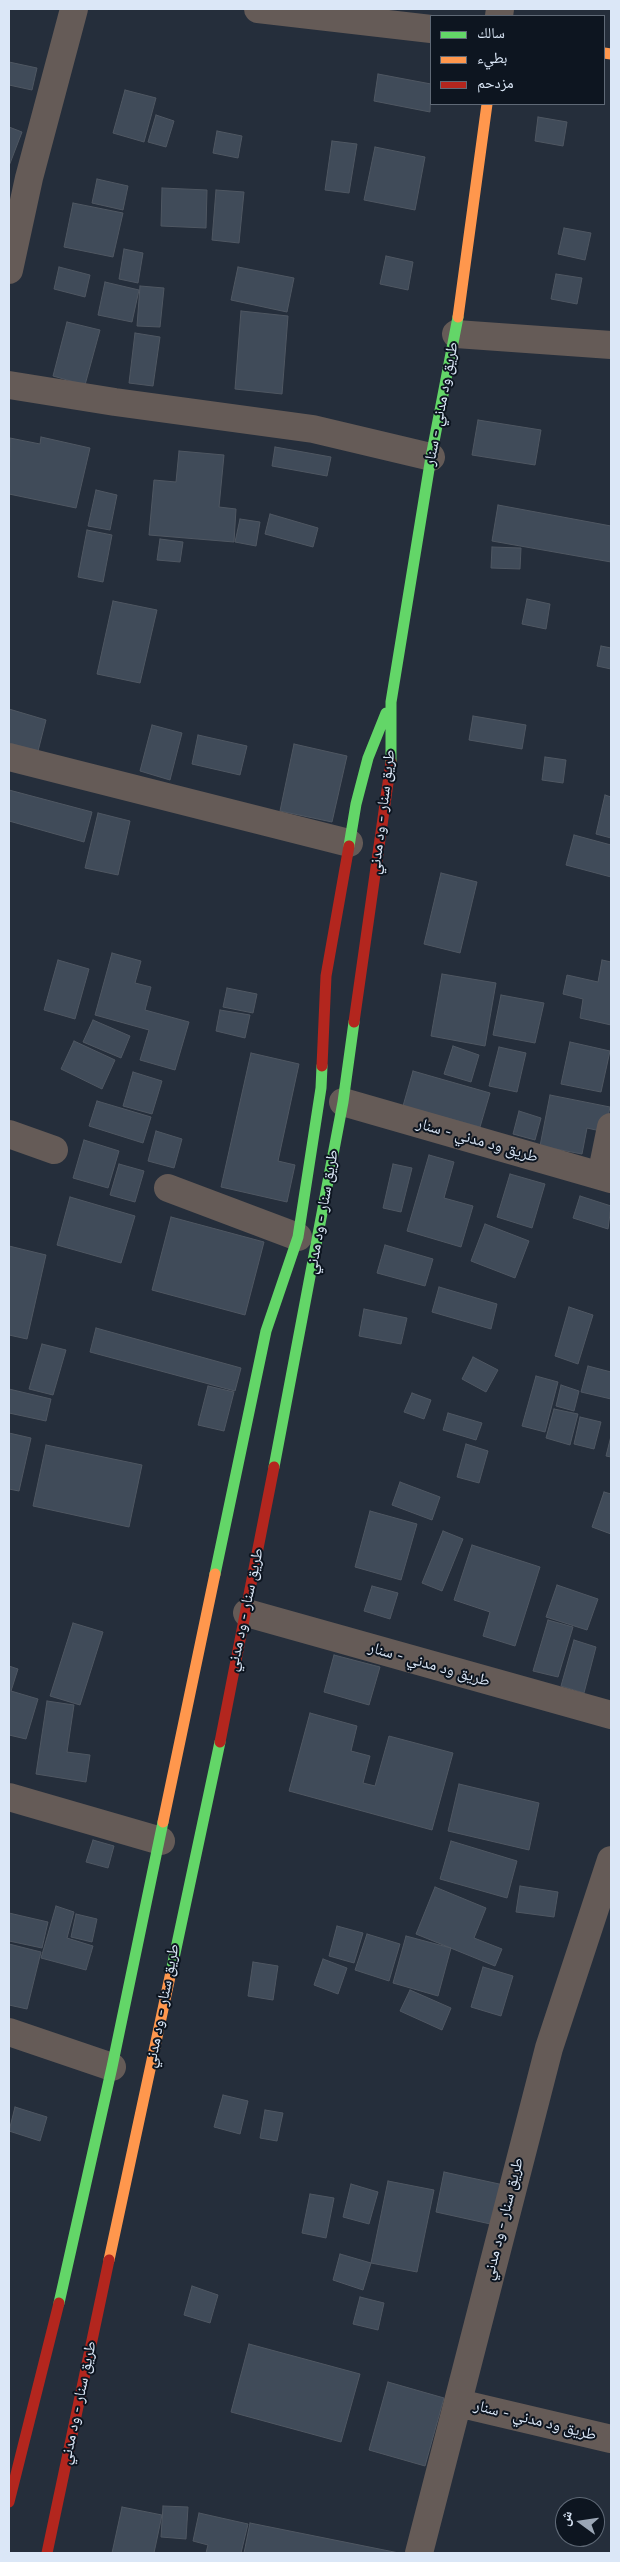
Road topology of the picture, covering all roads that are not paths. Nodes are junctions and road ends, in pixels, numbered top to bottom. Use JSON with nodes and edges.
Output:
{"nodes":[{"id":1,"x":74,"y":9,"type":"edge"},
{"id":2,"x":258,"y":9,"type":"edge"},
{"id":3,"x":430,"y":29,"type":"edge"},
{"id":4,"x":487,"y":105,"type":"edge"},
{"id":5,"x":9,"y":270,"type":"edge"},
{"id":6,"x":456,"y":334,"type":"junction"},
{"id":7,"x":611,"y":345,"type":"edge"},
{"id":8,"x":9,"y":385,"type":"edge"},
{"id":9,"x":431,"y":457,"type":"junction"},
{"id":10,"x":391,"y":702,"type":"junction"},
{"id":11,"x":9,"y":756,"type":"edge"},
{"id":12,"x":349,"y":843,"type":"junction"},
{"id":13,"x":343,"y":1102,"type":"junction"},
{"id":14,"x":611,"y":1127,"type":"edge"},
{"id":15,"x":9,"y":1134,"type":"edge"},
{"id":16,"x":54,"y":1150,"type":"dead end"},
{"id":17,"x":606,"y":1178,"type":"edge"},
{"id":18,"x":168,"y":1188,"type":"dead end"},
{"id":19,"x":298,"y":1237,"type":"junction"},
{"id":20,"x":246,"y":1613,"type":"junction"},
{"id":21,"x":611,"y":1715,"type":"edge"},
{"id":22,"x":9,"y":1798,"type":"edge"},
{"id":23,"x":161,"y":1841,"type":"junction"},
{"id":24,"x":611,"y":1860,"type":"edge"},
{"id":25,"x":9,"y":2032,"type":"edge"},
{"id":26,"x":112,"y":2067,"type":"junction"},
{"id":27,"x":458,"y":2402,"type":"junction"},
{"id":28,"x":611,"y":2440,"type":"edge"},
{"id":29,"x":9,"y":2502,"type":"edge"},
{"id":30,"x":47,"y":2553,"type":"edge"},
{"id":31,"x":418,"y":2553,"type":"edge"}],
"edges":[{"from":1,"to":5,"type":"street"},
{"from":2,"to":3,"type":"street"},
{"from":4,"to":6,"type":"street","name":"طريق ود مدني - سنار"},
{"from":6,"to":7,"type":"street"},
{"from":6,"to":9,"type":"street","name":"طريق ود مدني - سنار"},
{"from":8,"to":9,"type":"street"},
{"from":9,"to":10,"type":"street","name":"طريق ود مدني - سنار"},
{"from":10,"to":12,"type":"street","name":"طريق سنار - ود مدني"},
{"from":10,"to":13,"type":"street","name":"طريق سنار - ود مدني"},
{"from":11,"to":12,"type":"street"},
{"from":12,"to":19,"type":"street","name":"طريق سنار - ود مدني"},
{"from":13,"to":17,"type":"street","name":"طريق ود مدني - سنار"},
{"from":13,"to":20,"type":"street","name":"طريق سنار - ود مدني"},
{"from":14,"to":17,"type":"street"},
{"from":15,"to":16,"type":"street"},
{"from":18,"to":19,"type":"street"},
{"from":19,"to":23,"type":"street","name":"طريق سنار - ود مدني"},
{"from":20,"to":21,"type":"street","name":"طريق ود مدني - سنار"},
{"from":20,"to":30,"type":"street","name":"طريق سنار - ود مدني"},
{"from":22,"to":23,"type":"street"},
{"from":23,"to":26,"type":"street","name":"طريق سنار - ود مدني"},
{"from":24,"to":27,"type":"street","name":"طريق سنار - ود مدني"},
{"from":25,"to":26,"type":"street"},
{"from":26,"to":29,"type":"street","name":"طريق سنار - ود مدني"},
{"from":27,"to":28,"type":"street","name":"طريق ود مدني - سنار"},
{"from":27,"to":31,"type":"street","name":"طريق سنار - ود مدني"}]}
